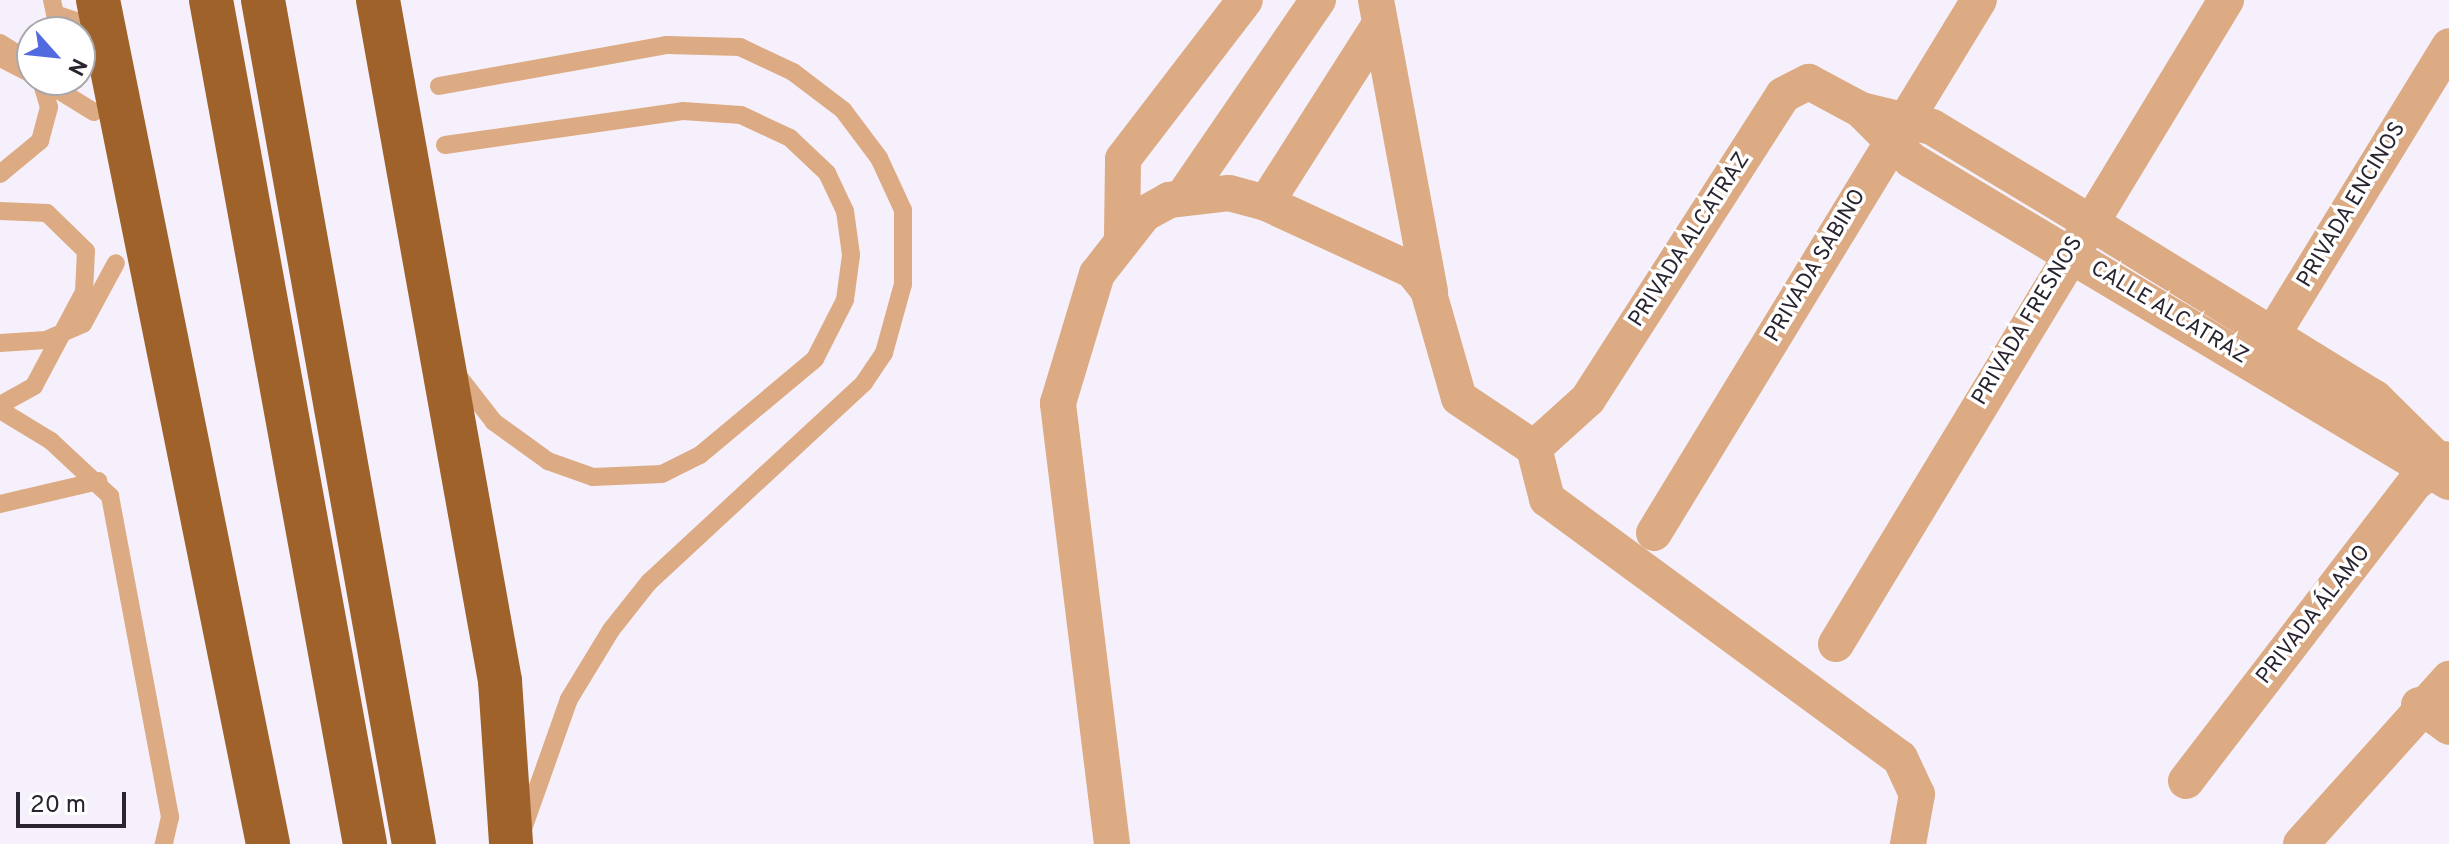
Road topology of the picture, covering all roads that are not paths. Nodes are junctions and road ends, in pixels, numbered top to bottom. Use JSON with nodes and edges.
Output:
{"nodes":[{"id":1,"x":52,"y":0,"type":"edge"},
{"id":2,"x":211,"y":0,"type":"edge"},
{"id":3,"x":263,"y":0,"type":"edge"},
{"id":4,"x":378,"y":0,"type":"edge"},
{"id":5,"x":1245,"y":0,"type":"edge"},
{"id":6,"x":1318,"y":0,"type":"edge"},
{"id":7,"x":1979,"y":0,"type":"edge"},
{"id":8,"x":2226,"y":0,"type":"edge"},
{"id":9,"x":1378,"y":12,"type":"edge"},
{"id":10,"x":101,"y":15,"type":"edge"},
{"id":11,"x":2449,"y":46,"type":"edge"},
{"id":12,"x":439,"y":86,"type":"dead end"},
{"id":13,"x":46,"y":96,"type":"edge"},
{"id":14,"x":68,"y":96,"type":"edge"},
{"id":15,"x":94,"y":112,"type":"dead end"},
{"id":16,"x":1898,"y":130,"type":"junction"},
{"id":17,"x":445,"y":145,"type":"dead end"},
{"id":18,"x":0,"y":174,"type":"edge"},
{"id":19,"x":1183,"y":197,"type":"junction"},
{"id":20,"x":1266,"y":203,"type":"junction"},
{"id":21,"x":0,"y":211,"type":"edge"},
{"id":22,"x":2088,"y":221,"type":"junction"},
{"id":23,"x":1122,"y":234,"type":"junction"},
{"id":24,"x":2068,"y":252,"type":"junction"},
{"id":25,"x":116,"y":263,"type":"dead end"},
{"id":26,"x":1432,"y":302,"type":"junction"},
{"id":27,"x":0,"y":343,"type":"edge"},
{"id":28,"x":2263,"y":349,"type":"junction"},
{"id":29,"x":442,"y":360,"type":"junction"},
{"id":30,"x":0,"y":407,"type":"edge"},
{"id":31,"x":1534,"y":448,"type":"junction"},
{"id":32,"x":2443,"y":469,"type":"edge"},
{"id":33,"x":98,"y":481,"type":"junction"},
{"id":34,"x":0,"y":504,"type":"edge"},
{"id":35,"x":1654,"y":533,"type":"dead end"},
{"id":36,"x":1836,"y":644,"type":"dead end"},
{"id":37,"x":2449,"y":679,"type":"edge"},
{"id":38,"x":2419,"y":705,"type":"junction"},
{"id":39,"x":2449,"y":727,"type":"edge"},
{"id":40,"x":2186,"y":781,"type":"dead end"},
{"id":41,"x":164,"y":844,"type":"edge"},
{"id":42,"x":268,"y":844,"type":"edge"},
{"id":43,"x":365,"y":844,"type":"edge"},
{"id":44,"x":414,"y":844,"type":"edge"},
{"id":45,"x":511,"y":844,"type":"edge"},
{"id":46,"x":520,"y":844,"type":"edge"},
{"id":47,"x":1112,"y":844,"type":"edge"},
{"id":48,"x":1908,"y":844,"type":"edge"},
{"id":49,"x":2301,"y":844,"type":"edge"}],
"edges":[{"from":1,"to":10,"type":"lane"},
{"from":2,"to":43,"type":"highway"},
{"from":3,"to":44,"type":"highway"},
{"from":4,"to":29,"type":"highway"},
{"from":5,"to":23,"type":"street"},
{"from":6,"to":19,"type":"street"},
{"from":7,"to":16,"type":"street","name":"PRIVADA SABINO"},
{"from":8,"to":22,"type":"street","name":"PRIVADA FRESNOS"},
{"from":9,"to":20,"type":"street"},
{"from":9,"to":26,"type":"street"},
{"from":10,"to":42,"type":"highway"},
{"from":11,"to":28,"type":"street","name":"PRIVADA ENCINOS"},
{"from":12,"to":46,"type":"lane"},
{"from":13,"to":18,"type":"lane"},
{"from":14,"to":15,"type":"lane"},
{"from":16,"to":22,"type":"street","name":"CALLE ALCATRAZ"},
{"from":16,"to":24,"type":"street","name":"CALLE ALCATRAZ"},
{"from":16,"to":31,"type":"street","name":"PRIVADA ALCATRAZ"},
{"from":16,"to":35,"type":"street","name":"PRIVADA SABINO"},
{"from":17,"to":29,"type":"lane"},
{"from":19,"to":20,"type":"street"},
{"from":19,"to":23,"type":"street"},
{"from":20,"to":26,"type":"street"},
{"from":21,"to":30,"type":"lane","bridge":true},
{"from":22,"to":24,"type":"street","name":"PRIVADA FRESNOS"},
{"from":22,"to":28,"type":"street","name":"CALLE ALCATRAZ"},
{"from":23,"to":47,"type":"street"},
{"from":24,"to":28,"type":"street","name":"CALLE ALCATRAZ"},
{"from":24,"to":36,"type":"street","name":"PRIVADA FRESNOS"},
{"from":25,"to":27,"type":"lane"},
{"from":26,"to":31,"type":"street"},
{"from":28,"to":32,"type":"street","name":"CALLE ALCATRAZ"},
{"from":29,"to":45,"type":"highway"},
{"from":30,"to":33,"type":"lane"},
{"from":31,"to":48,"type":"street"},
{"from":32,"to":40,"type":"street","name":"PRIVADA ÁLAMO"},
{"from":33,"to":34,"type":"lane"},
{"from":33,"to":41,"type":"lane"},
{"from":37,"to":38,"type":"street"},
{"from":38,"to":39,"type":"street"},
{"from":38,"to":49,"type":"street"}]}
